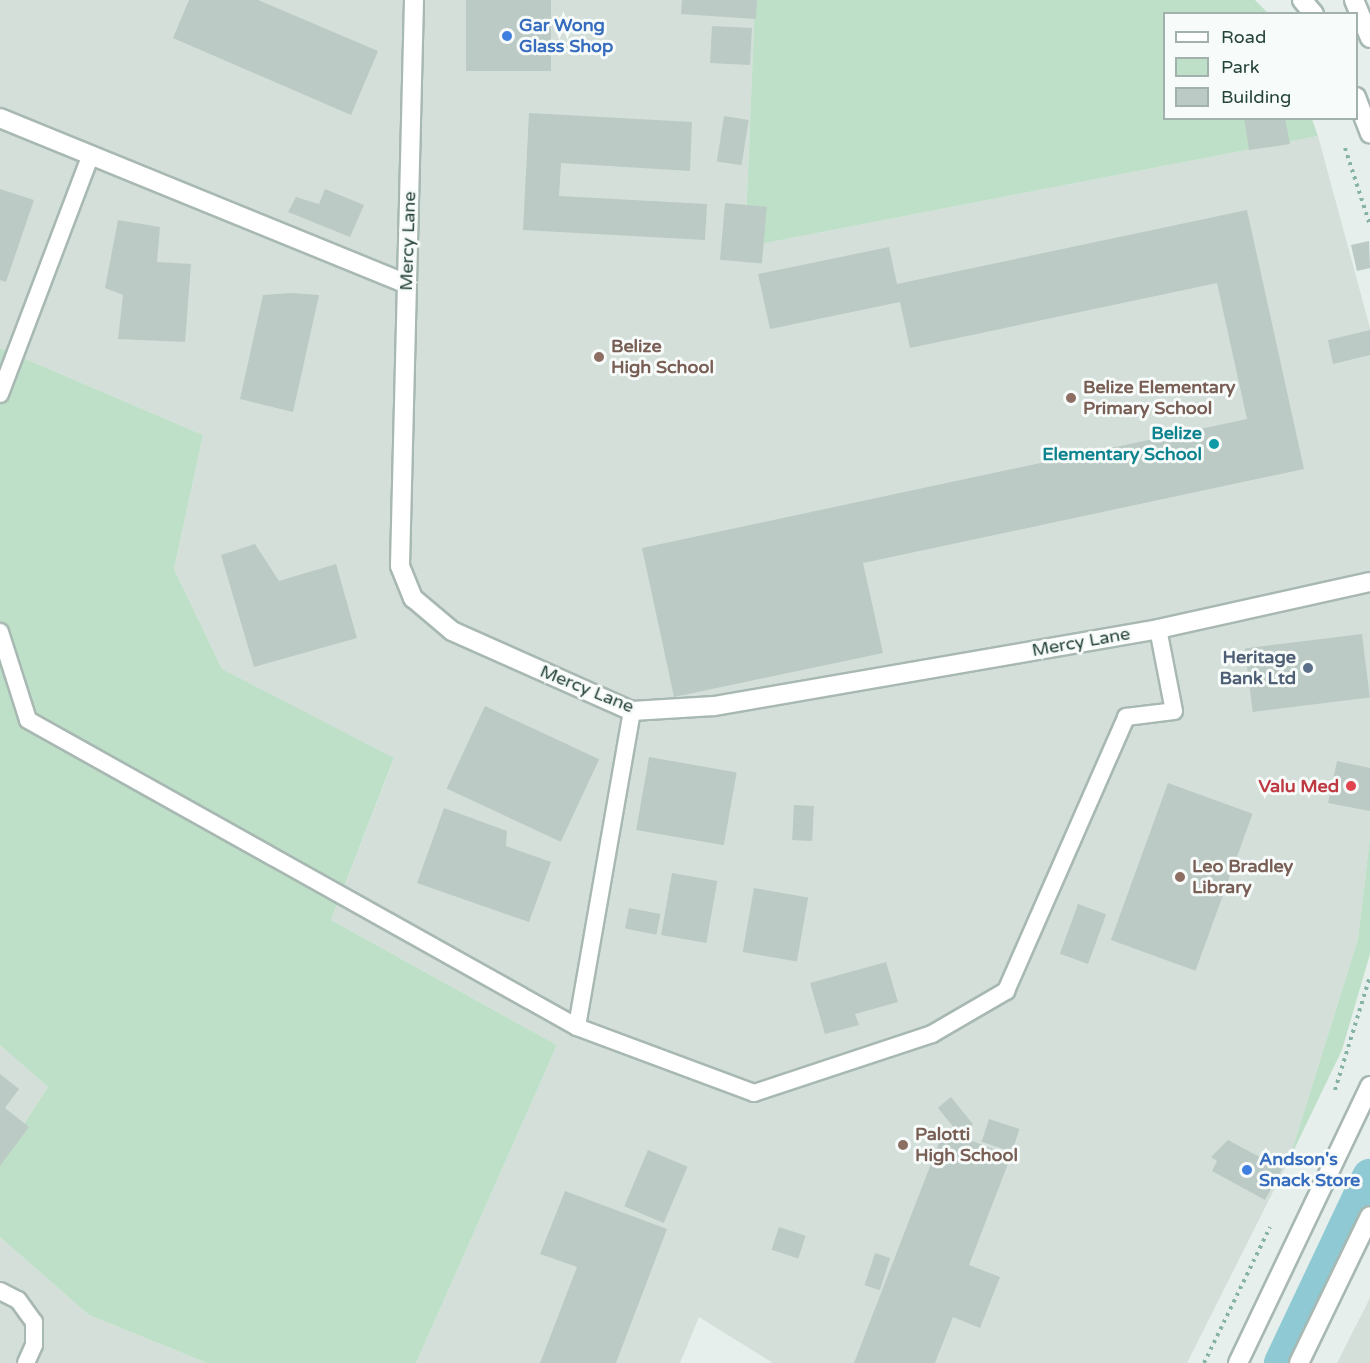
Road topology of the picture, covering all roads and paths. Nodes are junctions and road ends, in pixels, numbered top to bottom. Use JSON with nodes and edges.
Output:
{"nodes":[{"id":1,"x":414,"y":0,"type":"edge"},
{"id":2,"x":1302,"y":0,"type":"edge"},
{"id":3,"x":1355,"y":0,"type":"edge"},
{"id":4,"x":1312,"y":12,"type":"edge"},
{"id":5,"x":1370,"y":38,"type":"edge"},
{"id":6,"x":1358,"y":102,"type":"edge"},
{"id":7,"x":0,"y":118,"type":"edge"},
{"id":8,"x":1370,"y":133,"type":"edge"},
{"id":9,"x":1343,"y":141,"type":"dead end"},
{"id":10,"x":92,"y":155,"type":"junction"},
{"id":11,"x":1370,"y":225,"type":"edge"},
{"id":12,"x":406,"y":284,"type":"junction"},
{"id":13,"x":0,"y":394,"type":"edge"},
{"id":14,"x":1370,"y":582,"type":"edge"},
{"id":15,"x":1158,"y":629,"type":"junction"},
{"id":16,"x":0,"y":632,"type":"edge"},
{"id":17,"x":632,"y":711,"type":"junction"},
{"id":18,"x":1370,"y":976,"type":"edge"},
{"id":19,"x":577,"y":1027,"type":"junction"},
{"id":20,"x":1370,"y":1086,"type":"edge"},
{"id":21,"x":1332,"y":1099,"type":"dead end"},
{"id":22,"x":1370,"y":1216,"type":"edge"},
{"id":23,"x":1272,"y":1223,"type":"dead end"},
{"id":24,"x":0,"y":1291,"type":"edge"},
{"id":25,"x":26,"y":1363,"type":"edge"},
{"id":26,"x":1204,"y":1363,"type":"edge"},
{"id":27,"x":1238,"y":1363,"type":"edge"},
{"id":28,"x":1299,"y":1363,"type":"edge"}],
"edges":[{"from":1,"to":12,"type":"street","name":"Mercy Lane"},
{"from":2,"to":4,"type":"street"},
{"from":3,"to":5,"type":"street"},
{"from":6,"to":8,"type":"street"},
{"from":7,"to":10,"type":"street"},
{"from":9,"to":11,"type":"path"},
{"from":10,"to":12,"type":"street"},
{"from":10,"to":13,"type":"lane"},
{"from":12,"to":17,"type":"street","name":"Mercy Lane"},
{"from":14,"to":15,"type":"street","name":"Mercy Lane"},
{"from":15,"to":17,"type":"street","name":"Mercy Lane"},
{"from":15,"to":19,"type":"lane"},
{"from":16,"to":19,"type":"lane"},
{"from":17,"to":19,"type":"lane"},
{"from":18,"to":21,"type":"path"},
{"from":20,"to":27,"type":"street"},
{"from":22,"to":28,"type":"street"},
{"from":23,"to":26,"type":"path"},
{"from":24,"to":25,"type":"lane"}]}
